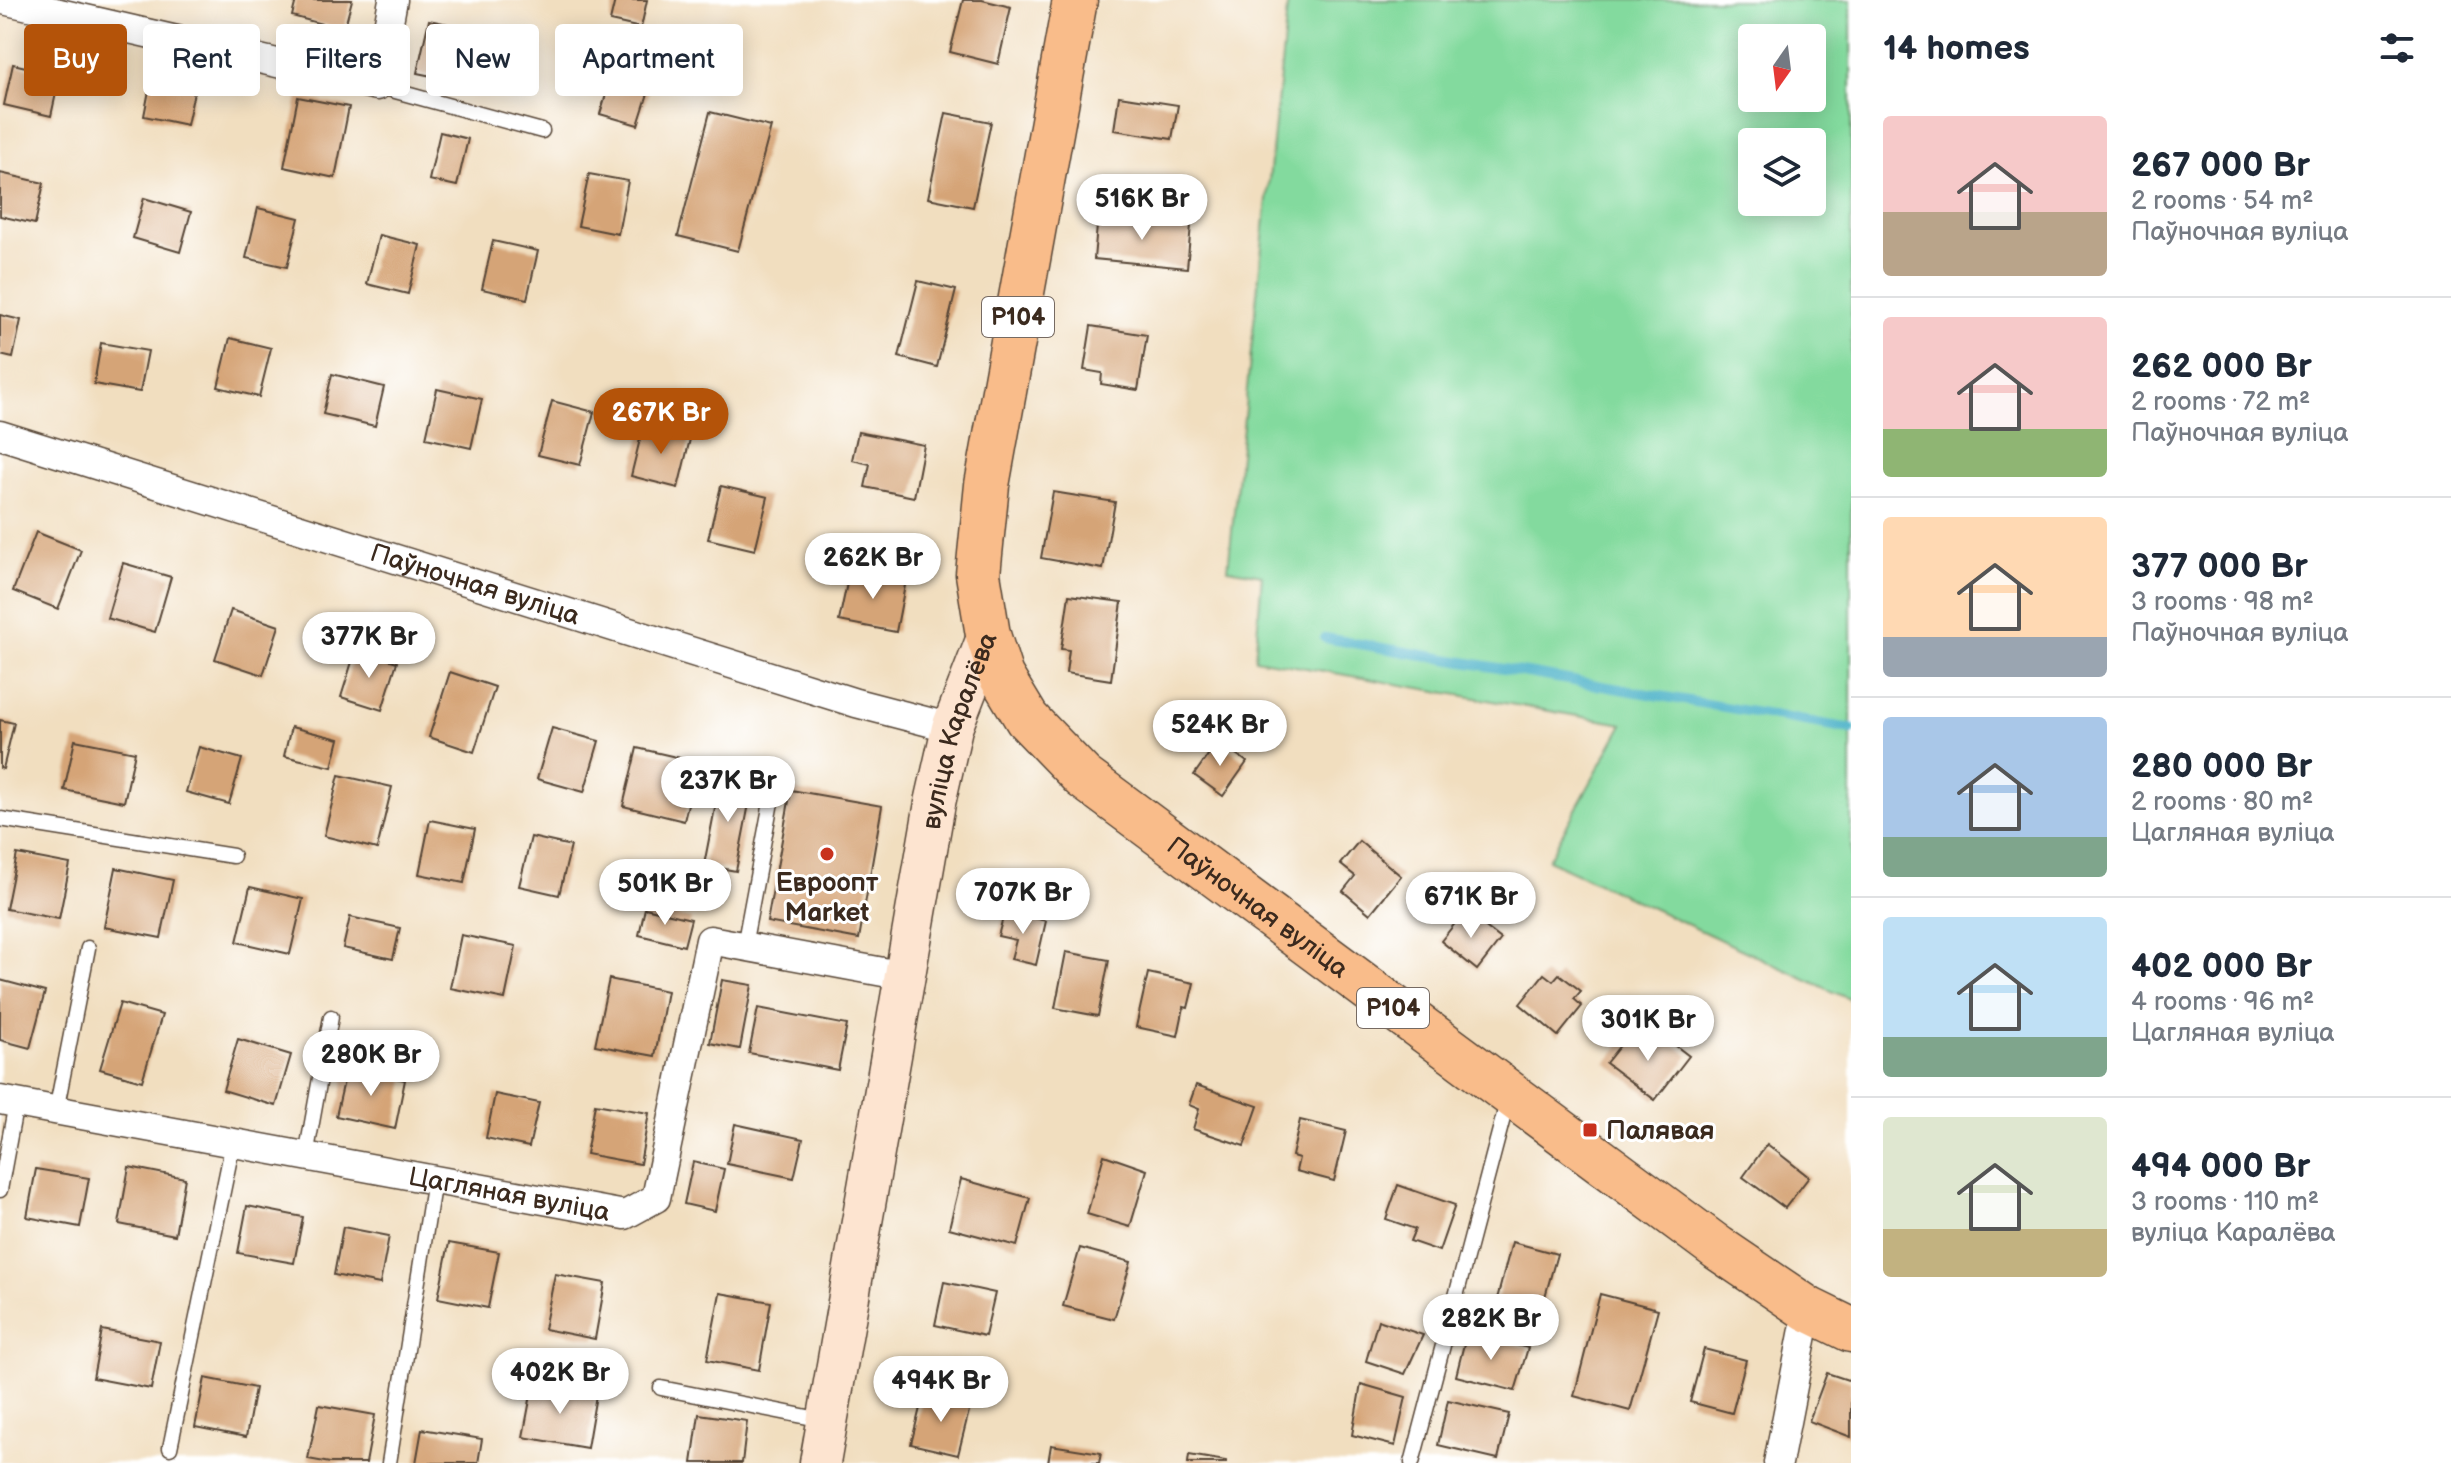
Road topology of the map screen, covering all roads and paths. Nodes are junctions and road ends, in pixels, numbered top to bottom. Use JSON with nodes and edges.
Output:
{"nodes":[{"id":1,"x":3,"y":0,"type":"edge"},
{"id":2,"x":393,"y":0,"type":"edge"},
{"id":3,"x":1075,"y":0,"type":"edge"},
{"id":4,"x":389,"y":24,"type":"edge"},
{"id":5,"x":276,"y":63,"type":"edge"},
{"id":6,"x":410,"y":95,"type":"edge"},
{"id":7,"x":542,"y":131,"type":"dead end"},
{"id":8,"x":0,"y":435,"type":"edge"},
{"id":9,"x":988,"y":635,"type":"junction"},
{"id":10,"x":952,"y":728,"type":"junction"},
{"id":11,"x":771,"y":802,"type":"dead end"},
{"id":12,"x":0,"y":819,"type":"edge"},
{"id":13,"x":233,"y":856,"type":"dead end"},
{"id":14,"x":744,"y":946,"type":"junction"},
{"id":15,"x":88,"y":948,"type":"dead end"},
{"id":16,"x":905,"y":976,"type":"junction"},
{"id":17,"x":331,"y":1017,"type":"dead end"},
{"id":18,"x":1510,"y":1095,"type":"junction"},
{"id":19,"x":8,"y":1102,"type":"edge"},
{"id":20,"x":56,"y":1111,"type":"junction"},
{"id":21,"x":233,"y":1143,"type":"junction"},
{"id":22,"x":306,"y":1156,"type":"junction"},
{"id":23,"x":434,"y":1180,"type":"junction"},
{"id":24,"x":0,"y":1190,"type":"edge"},
{"id":25,"x":1808,"y":1309,"type":"junction"},
{"id":26,"x":1851,"y":1330,"type":"edge"},
{"id":27,"x":661,"y":1388,"type":"dead end"},
{"id":28,"x":827,"y":1421,"type":"junction"},
{"id":29,"x":170,"y":1448,"type":"dead end"},
{"id":30,"x":389,"y":1463,"type":"edge"},
{"id":31,"x":820,"y":1463,"type":"edge"},
{"id":32,"x":1412,"y":1463,"type":"edge"},
{"id":33,"x":1778,"y":1463,"type":"edge"}],
"edges":[{"from":1,"to":5,"type":"street"},
{"from":2,"to":4,"type":"street"},
{"from":3,"to":9,"type":"main road","name":"вуліца Каралёва","number":"Р104"},
{"from":6,"to":7,"type":"lane"},
{"from":8,"to":10,"type":"street","name":"Паўночная вуліца"},
{"from":9,"to":10,"type":"main road","name":"вуліца Каралёва"},
{"from":9,"to":18,"type":"main road","name":"Паўночная вуліца","number":"Р104"},
{"from":10,"to":16,"type":"main road","name":"вуліца Каралёва"},
{"from":11,"to":14,"type":"lane"},
{"from":12,"to":13,"type":"lane"},
{"from":14,"to":16,"type":"street","name":"Цагляная вуліца"},
{"from":14,"to":23,"type":"street","name":"Цагляная вуліца"},
{"from":15,"to":20,"type":"lane"},
{"from":16,"to":28,"type":"main road","name":"вуліца Каралёва"},
{"from":17,"to":22,"type":"lane"},
{"from":18,"to":25,"type":"main road","name":"Паўночная вуліца","number":"Р104"},
{"from":18,"to":32,"type":"lane"},
{"from":19,"to":20,"type":"street","name":"Цагляная вуліца"},
{"from":19,"to":24,"type":"lane"},
{"from":20,"to":21,"type":"street","name":"Цагляная вуліца"},
{"from":21,"to":22,"type":"street","name":"Цагляная вуліца"},
{"from":21,"to":29,"type":"lane"},
{"from":22,"to":23,"type":"street","name":"Цагляная вуліца"},
{"from":23,"to":30,"type":"lane"},
{"from":25,"to":26,"type":"main road","name":"Паўночная вуліца","number":"Р104"},
{"from":25,"to":33,"type":"street"},
{"from":27,"to":28,"type":"lane"},
{"from":28,"to":31,"type":"main road","name":"вуліца Каралёва"}]}
